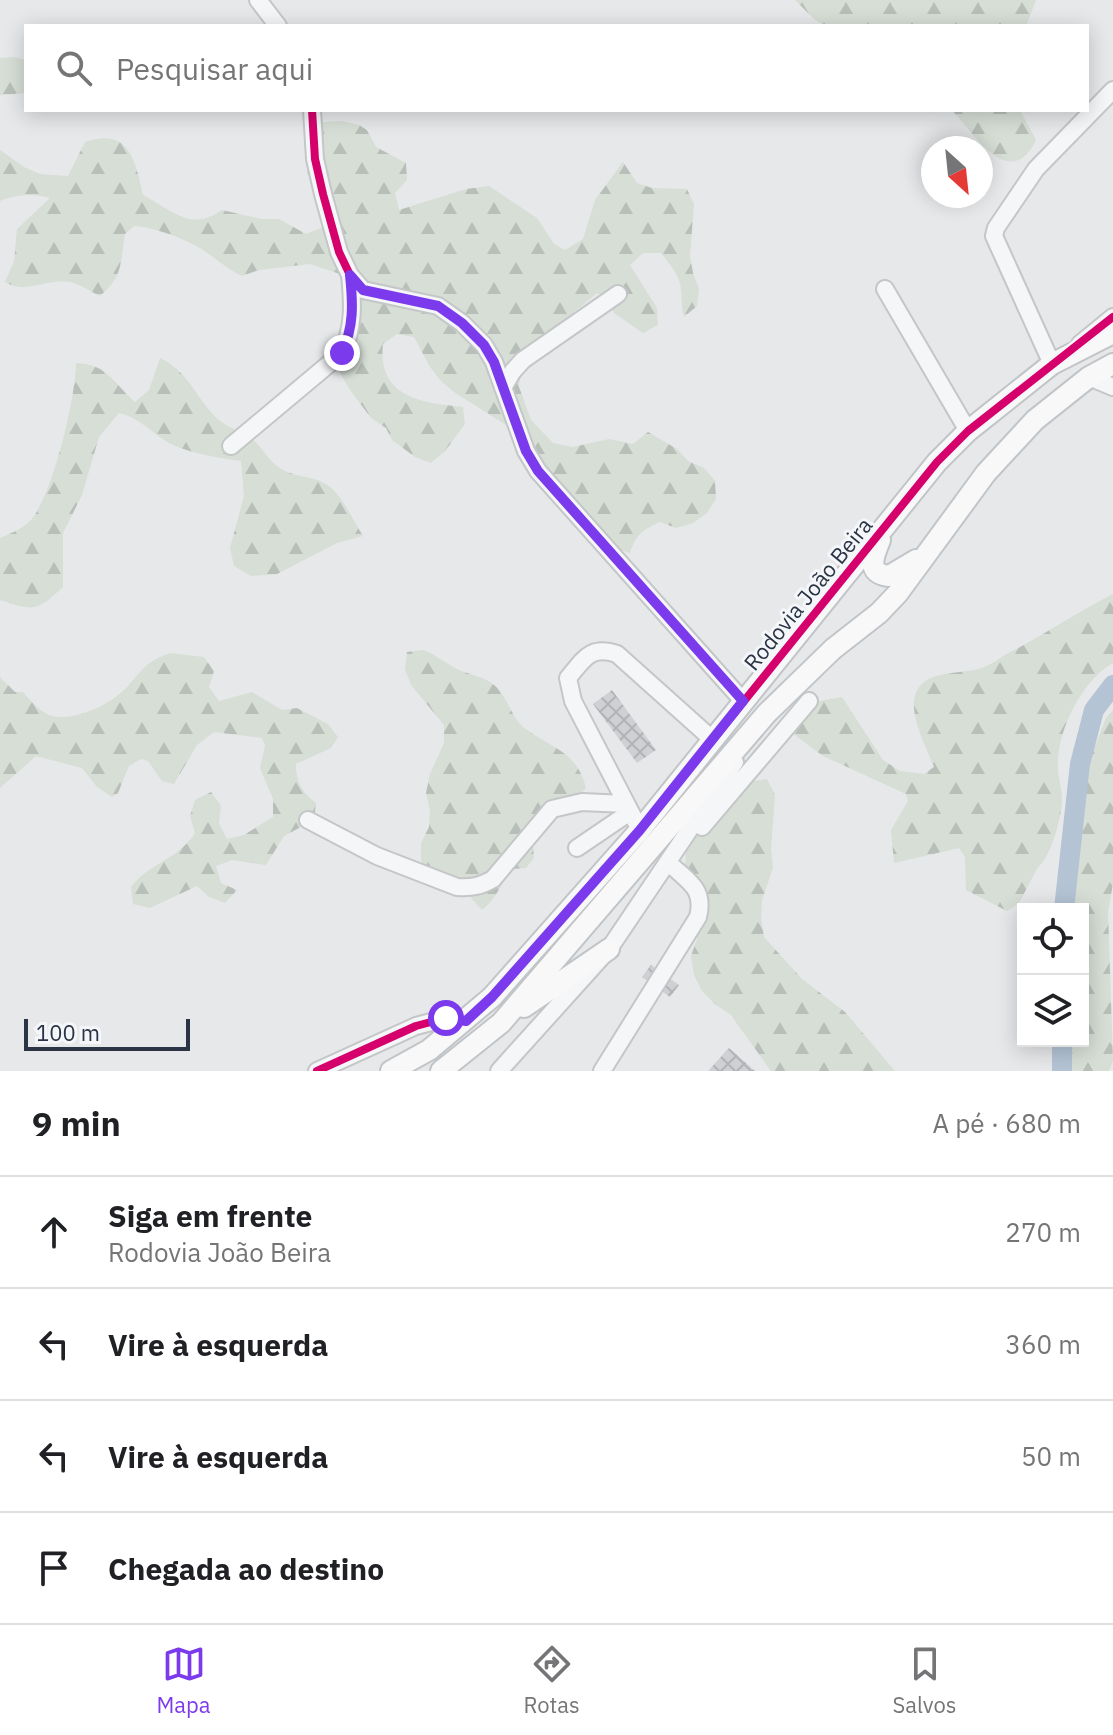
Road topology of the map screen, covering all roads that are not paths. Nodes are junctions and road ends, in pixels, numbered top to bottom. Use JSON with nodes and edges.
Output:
{"nodes":[{"id":1,"x":258,"y":0,"type":"edge"},
{"id":2,"x":276,"y":24,"type":"edge"},
{"id":3,"x":1113,"y":90,"type":"edge"},
{"id":4,"x":312,"y":112,"type":"edge"},
{"id":5,"x":350,"y":275,"type":"junction"},
{"id":6,"x":885,"y":289,"type":"dead end"},
{"id":7,"x":618,"y":294,"type":"dead end"},
{"id":8,"x":1113,"y":317,"type":"edge"},
{"id":9,"x":1113,"y":333,"type":"edge"},
{"id":10,"x":1057,"y":360,"type":"junction"},
{"id":11,"x":1113,"y":364,"type":"edge"},
{"id":12,"x":1089,"y":377,"type":"junction"},
{"id":13,"x":1113,"y":387,"type":"edge"},
{"id":14,"x":503,"y":388,"type":"junction"},
{"id":15,"x":968,"y":431,"type":"junction"},
{"id":16,"x":231,"y":446,"type":"dead end"},
{"id":17,"x":886,"y":526,"type":"junction"},
{"id":18,"x":928,"y":552,"type":"junction"},
{"id":19,"x":743,"y":701,"type":"junction"},
{"id":20,"x":809,"y":701,"type":"dead end"},
{"id":21,"x":767,"y":713,"type":"junction"},
{"id":22,"x":713,"y":740,"type":"junction"},
{"id":23,"x":628,"y":808,"type":"junction"},
{"id":24,"x":308,"y":820,"type":"dead end"},
{"id":25,"x":640,"y":830,"type":"junction"},
{"id":26,"x":577,"y":848,"type":"dead end"},
{"id":27,"x":671,"y":865,"type":"junction"},
{"id":28,"x":652,"y":887,"type":"junction"},
{"id":29,"x":609,"y":949,"type":"junction"},
{"id":30,"x":466,"y":1021,"type":"junction"},
{"id":31,"x":501,"y":1023,"type":"junction"},
{"id":32,"x":607,"y":1069,"type":"edge"},
{"id":33,"x":317,"y":1071,"type":"edge"},
{"id":34,"x":391,"y":1071,"type":"edge"},
{"id":35,"x":441,"y":1071,"type":"edge"},
{"id":36,"x":499,"y":1071,"type":"edge"}],
"edges":[{"from":1,"to":2,"type":"street"},
{"from":3,"to":10,"type":"street"},
{"from":4,"to":5,"type":"street"},
{"from":5,"to":14,"type":"street"},
{"from":5,"to":16,"type":"street"},
{"from":6,"to":15,"type":"street"},
{"from":7,"to":14,"type":"street"},
{"from":8,"to":10,"type":"street"},
{"from":9,"to":10,"type":"main road","name":"Rodovia João Beira"},
{"from":10,"to":15,"type":"main road","name":"Rodovia João Beira"},
{"from":11,"to":12,"type":"main road","name":"Rodovia João Beira"},
{"from":12,"to":13,"type":"street"},
{"from":12,"to":18,"type":"main road","name":"Rodovia João Beira"},
{"from":14,"to":19,"type":"street"},
{"from":15,"to":17,"type":"main road","name":"Rodovia João Beira"},
{"from":17,"to":18,"type":"main road"},
{"from":17,"to":19,"type":"main road","name":"Rodovia João Beira"},
{"from":18,"to":21,"type":"main road","name":"Rodovia João Beira"},
{"from":19,"to":22,"type":"main road","name":"Rodovia João Beira"},
{"from":20,"to":27,"type":"street"},
{"from":21,"to":28,"type":"street"},
{"from":21,"to":31,"type":"main road","name":"Rodovia João Beira"},
{"from":22,"to":23,"type":"street"},
{"from":22,"to":25,"type":"main road","name":"Rodovia João Beira"},
{"from":23,"to":24,"type":"street"},
{"from":23,"to":25,"type":"street"},
{"from":23,"to":26,"type":"street"},
{"from":25,"to":30,"type":"main road","name":"Rodovia João Beira"},
{"from":27,"to":28,"type":"street"},
{"from":27,"to":32,"type":"street"},
{"from":28,"to":29,"type":"street"},
{"from":29,"to":31,"type":"main road"},
{"from":29,"to":36,"type":"street"},
{"from":30,"to":33,"type":"street"},
{"from":30,"to":34,"type":"main road","name":"Rodovia João Beira"},
{"from":31,"to":35,"type":"main road","name":"Rodovia João Beira"}]}
